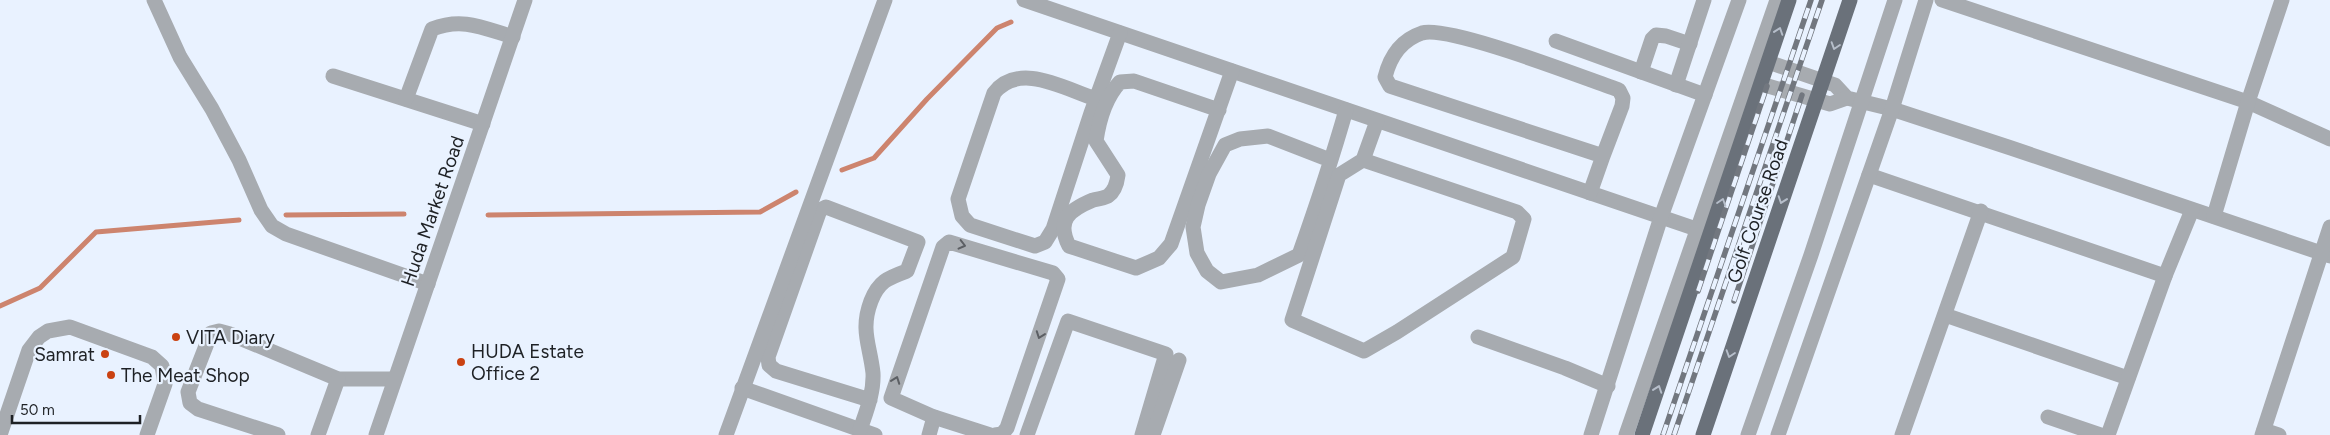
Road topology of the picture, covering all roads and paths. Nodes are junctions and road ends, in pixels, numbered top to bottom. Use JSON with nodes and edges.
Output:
{"nodes":[{"id":1,"x":154,"y":0,"type":"edge"},
{"id":2,"x":525,"y":0,"type":"edge"},
{"id":3,"x":885,"y":0,"type":"edge"},
{"id":4,"x":1024,"y":0,"type":"edge"},
{"id":5,"x":1704,"y":0,"type":"edge"},
{"id":6,"x":1739,"y":0,"type":"edge"},
{"id":7,"x":1777,"y":0,"type":"edge"},
{"id":8,"x":1790,"y":0,"type":"edge"},
{"id":9,"x":1850,"y":0,"type":"edge"},
{"id":10,"x":1895,"y":0,"type":"edge"},
{"id":11,"x":1926,"y":0,"type":"edge"},
{"id":12,"x":1942,"y":0,"type":"edge"},
{"id":13,"x":2282,"y":0,"type":"edge"},
{"id":14,"x":1120,"y":33,"type":"junction"},
{"id":15,"x":513,"y":37,"type":"junction"},
{"id":16,"x":1556,"y":41,"type":"dead end"},
{"id":17,"x":1690,"y":44,"type":"junction"},
{"id":18,"x":1768,"y":62,"type":"junction"},
{"id":19,"x":1232,"y":71,"type":"junction"},
{"id":20,"x":1641,"y":72,"type":"junction"},
{"id":21,"x":333,"y":76,"type":"dead end"},
{"id":22,"x":1824,"y":80,"type":"junction"},
{"id":23,"x":1761,"y":84,"type":"junction"},
{"id":24,"x":1676,"y":85,"type":"junction"},
{"id":25,"x":1705,"y":95,"type":"junction"},
{"id":26,"x":406,"y":99,"type":"junction"},
{"id":27,"x":1096,"y":99,"type":"junction"},
{"id":28,"x":1817,"y":100,"type":"junction"},
{"id":29,"x":1854,"y":100,"type":"junction"},
{"id":30,"x":2248,"y":102,"type":"junction"},
{"id":31,"x":1892,"y":109,"type":"junction"},
{"id":32,"x":1218,"y":110,"type":"junction"},
{"id":33,"x":1346,"y":110,"type":"junction"},
{"id":34,"x":1377,"y":120,"type":"junction"},
{"id":35,"x":483,"y":124,"type":"junction"},
{"id":36,"x":2330,"y":139,"type":"edge"},
{"id":37,"x":1603,"y":156,"type":"junction"},
{"id":38,"x":1330,"y":160,"type":"junction"},
{"id":39,"x":1363,"y":160,"type":"junction"},
{"id":40,"x":1869,"y":175,"type":"junction"},
{"id":41,"x":1590,"y":193,"type":"junction"},
{"id":42,"x":2192,"y":210,"type":"junction"},
{"id":43,"x":1981,"y":211,"type":"junction"},
{"id":44,"x":2214,"y":216,"type":"junction"},
{"id":45,"x":1661,"y":217,"type":"junction"},
{"id":46,"x":2330,"y":227,"type":"edge"},
{"id":47,"x":1704,"y":232,"type":"junction"},
{"id":48,"x":2325,"y":255,"type":"edge"},
{"id":49,"x":2165,"y":276,"type":"junction"},
{"id":50,"x":428,"y":284,"type":"junction"},
{"id":51,"x":1945,"y":315,"type":"junction"},
{"id":52,"x":1478,"y":337,"type":"dead end"},
{"id":53,"x":1178,"y":360,"type":"dead end"},
{"id":54,"x":2128,"y":378,"type":"junction"},
{"id":55,"x":394,"y":379,"type":"junction"},
{"id":56,"x":338,"y":380,"type":"junction"},
{"id":57,"x":1608,"y":386,"type":"junction"},
{"id":58,"x":742,"y":388,"type":"junction"},
{"id":59,"x":870,"y":400,"type":"junction"},
{"id":60,"x":934,"y":417,"type":"junction"},
{"id":61,"x":2048,"y":417,"type":"dead end"},
{"id":62,"x":860,"y":430,"type":"junction"},
{"id":63,"x":965,"y":431,"type":"edge"},
{"id":64,"x":2263,"y":433,"type":"edge"},
{"id":65,"x":0,"y":434,"type":"edge"},
{"id":66,"x":148,"y":435,"type":"edge"},
{"id":67,"x":278,"y":435,"type":"edge"},
{"id":68,"x":318,"y":435,"type":"edge"},
{"id":69,"x":376,"y":435,"type":"edge"},
{"id":70,"x":726,"y":435,"type":"edge"},
{"id":71,"x":875,"y":435,"type":"edge"},
{"id":72,"x":929,"y":435,"type":"edge"},
{"id":73,"x":990,"y":435,"type":"edge"},
{"id":74,"x":995,"y":435,"type":"edge"},
{"id":75,"x":1027,"y":435,"type":"edge"},
{"id":76,"x":1142,"y":435,"type":"edge"},
{"id":77,"x":1154,"y":435,"type":"edge"},
{"id":78,"x":1591,"y":435,"type":"edge"},
{"id":79,"x":1626,"y":435,"type":"edge"},
{"id":80,"x":1642,"y":435,"type":"edge"},
{"id":81,"x":1703,"y":435,"type":"edge"},
{"id":82,"x":1748,"y":435,"type":"edge"},
{"id":83,"x":1778,"y":435,"type":"edge"},
{"id":84,"x":1902,"y":435,"type":"edge"},
{"id":85,"x":2101,"y":435,"type":"edge"},
{"id":86,"x":2108,"y":435,"type":"edge"},
{"id":87,"x":2279,"y":435,"type":"edge"}],
"edges":[{"from":1,"to":50,"type":"street"},
{"from":2,"to":15,"type":"street","name":"Huda Market Road"},
{"from":3,"to":58,"type":"street"},
{"from":4,"to":14,"type":"street"},
{"from":5,"to":17,"type":"street"},
{"from":6,"to":25,"type":"street"},
{"from":7,"to":47,"type":"street"},
{"from":18,"to":8,"type":"main road","name":"Golf Course Road","one_way":true},
{"from":9,"to":22,"type":"main road","name":"Golf Course Road","one_way":true},
{"from":10,"to":29,"type":"street"},
{"from":11,"to":31,"type":"street"},
{"from":12,"to":30,"type":"street"},
{"from":13,"to":30,"type":"street"},
{"from":14,"to":19,"type":"street"},
{"from":14,"to":27,"type":"street"},
{"from":15,"to":26,"type":"street"},
{"from":15,"to":35,"type":"street","name":"Huda Market Road"},
{"from":16,"to":20,"type":"street"},
{"from":17,"to":20,"type":"street"},
{"from":17,"to":24,"type":"street"},
{"from":18,"to":22,"type":"street"},
{"from":18,"to":23,"type":"main road","name":"Golf Course Road"},
{"from":19,"to":32,"type":"street"},
{"from":19,"to":33,"type":"street"},
{"from":20,"to":24,"type":"street"},
{"from":21,"to":26,"type":"street"},
{"from":22,"to":28,"type":"main road","name":"Golf Course Road"},
{"from":22,"to":29,"type":"street"},
{"from":23,"to":28,"type":"street"},
{"from":47,"to":23,"type":"main road","name":"Golf Course Road","one_way":true},
{"from":24,"to":25,"type":"street"},
{"from":25,"to":45,"type":"street"},
{"from":26,"to":35,"type":"street"},
{"from":27,"to":27,"type":"street"},
{"from":28,"to":29,"type":"street"},
{"from":28,"to":81,"type":"main road","name":"Golf Course Road","one_way":true},
{"from":29,"to":31,"type":"street"},
{"from":29,"to":82,"type":"street"},
{"from":30,"to":36,"type":"street"},
{"from":30,"to":44,"type":"street"},
{"from":31,"to":40,"type":"street"},
{"from":31,"to":42,"type":"street"},
{"from":32,"to":32,"type":"street"},
{"from":33,"to":34,"type":"street"},
{"from":33,"to":38,"type":"street"},
{"from":34,"to":39,"type":"street"},
{"from":34,"to":41,"type":"street"},
{"from":35,"to":50,"type":"street","name":"Huda Market Road"},
{"from":37,"to":37,"type":"street"},
{"from":37,"to":41,"type":"street"},
{"from":38,"to":38,"type":"street"},
{"from":39,"to":39,"type":"street"},
{"from":40,"to":43,"type":"street"},
{"from":40,"to":83,"type":"street"},
{"from":41,"to":45,"type":"street"},
{"from":42,"to":44,"type":"street"},
{"from":42,"to":49,"type":"street"},
{"from":43,"to":49,"type":"street"},
{"from":43,"to":51,"type":"street"},
{"from":44,"to":48,"type":"street"},
{"from":45,"to":47,"type":"street"},
{"from":45,"to":57,"type":"street"},
{"from":46,"to":48,"type":"street"},
{"from":47,"to":79,"type":"street"},
{"from":80,"to":47,"type":"main road","name":"Golf Course Road","one_way":true},
{"from":48,"to":64,"type":"street"},
{"from":49,"to":54,"type":"street"},
{"from":50,"to":55,"type":"street","name":"Huda Market Road"},
{"from":51,"to":54,"type":"street"},
{"from":51,"to":84,"type":"street"},
{"from":52,"to":57,"type":"street"},
{"from":53,"to":77,"type":"street"},
{"from":54,"to":86,"type":"street"},
{"from":55,"to":56,"type":"street"},
{"from":55,"to":69,"type":"street","name":"Huda Market Road"},
{"from":56,"to":67,"type":"street"},
{"from":56,"to":68,"type":"street"},
{"from":57,"to":78,"type":"street"},
{"from":58,"to":62,"type":"street"},
{"from":58,"to":70,"type":"street"},
{"from":59,"to":59,"type":"street"},
{"from":59,"to":62,"type":"street"},
{"from":60,"to":63,"type":"street"},
{"from":60,"to":72,"type":"street"},
{"from":60,"to":74,"type":"street","one_way":true},
{"from":61,"to":85,"type":"street"},
{"from":62,"to":71,"type":"street"},
{"from":63,"to":73,"type":"street"},
{"from":64,"to":87,"type":"street"},
{"from":65,"to":66,"type":"street"},
{"from":75,"to":76,"type":"street"}]}
